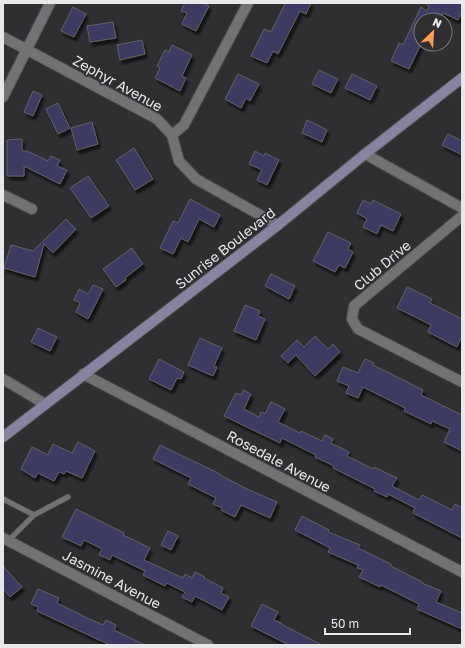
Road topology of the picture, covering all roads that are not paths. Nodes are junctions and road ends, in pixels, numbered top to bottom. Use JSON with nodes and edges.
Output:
{"nodes":[{"id":1,"x":50,"y":3,"type":"edge"},
{"id":2,"x":248,"y":3,"type":"edge"},
{"id":3,"x":3,"y":37,"type":"edge"},
{"id":4,"x":27,"y":49,"type":"junction"},
{"id":5,"x":462,"y":78,"type":"edge"},
{"id":6,"x":3,"y":97,"type":"edge"},
{"id":7,"x":172,"y":135,"type":"junction"},
{"id":8,"x":365,"y":154,"type":"junction"},
{"id":9,"x":3,"y":196,"type":"edge"},
{"id":10,"x":462,"y":208,"type":"edge"},
{"id":11,"x":32,"y":209,"type":"dead end"},
{"id":12,"x":462,"y":216,"type":"edge"},
{"id":13,"x":278,"y":225,"type":"junction"},
{"id":14,"x":83,"y":374,"type":"junction"},
{"id":15,"x":3,"y":379,"type":"edge"},
{"id":16,"x":462,"y":382,"type":"edge"},
{"id":17,"x":45,"y":404,"type":"junction"},
{"id":18,"x":3,"y":437,"type":"edge"},
{"id":19,"x":68,"y":497,"type":"dead end"},
{"id":20,"x":3,"y":499,"type":"edge"},
{"id":21,"x":34,"y":516,"type":"junction"},
{"id":22,"x":6,"y":539,"type":"edge"},
{"id":23,"x":462,"y":572,"type":"edge"},
{"id":24,"x":208,"y":645,"type":"edge"}],
"edges":[{"from":1,"to":4,"type":"street"},
{"from":2,"to":7,"type":"street"},
{"from":3,"to":4,"type":"street","name":"Zephyr Avenue"},
{"from":4,"to":6,"type":"street"},
{"from":4,"to":7,"type":"street","name":"Zephyr Avenue"},
{"from":5,"to":8,"type":"street","name":"Sunrise Boulevard"},
{"from":7,"to":13,"type":"street","name":"Zephyr Avenue"},
{"from":8,"to":10,"type":"street"},
{"from":8,"to":13,"type":"street","name":"Sunrise Boulevard"},
{"from":9,"to":11,"type":"street"},
{"from":12,"to":16,"type":"street","name":"Club Drive"},
{"from":13,"to":14,"type":"street","name":"Sunrise Boulevard"},
{"from":14,"to":17,"type":"street","name":"Sunrise Boulevard"},
{"from":14,"to":23,"type":"street","name":"Rosedale Avenue"},
{"from":15,"to":17,"type":"street"},
{"from":17,"to":18,"type":"street","name":"Sunrise Boulevard"},
{"from":19,"to":21,"type":"lane"},
{"from":20,"to":21,"type":"lane"},
{"from":21,"to":22,"type":"lane"},
{"from":22,"to":24,"type":"street","name":"Jasmine Avenue"}]}
